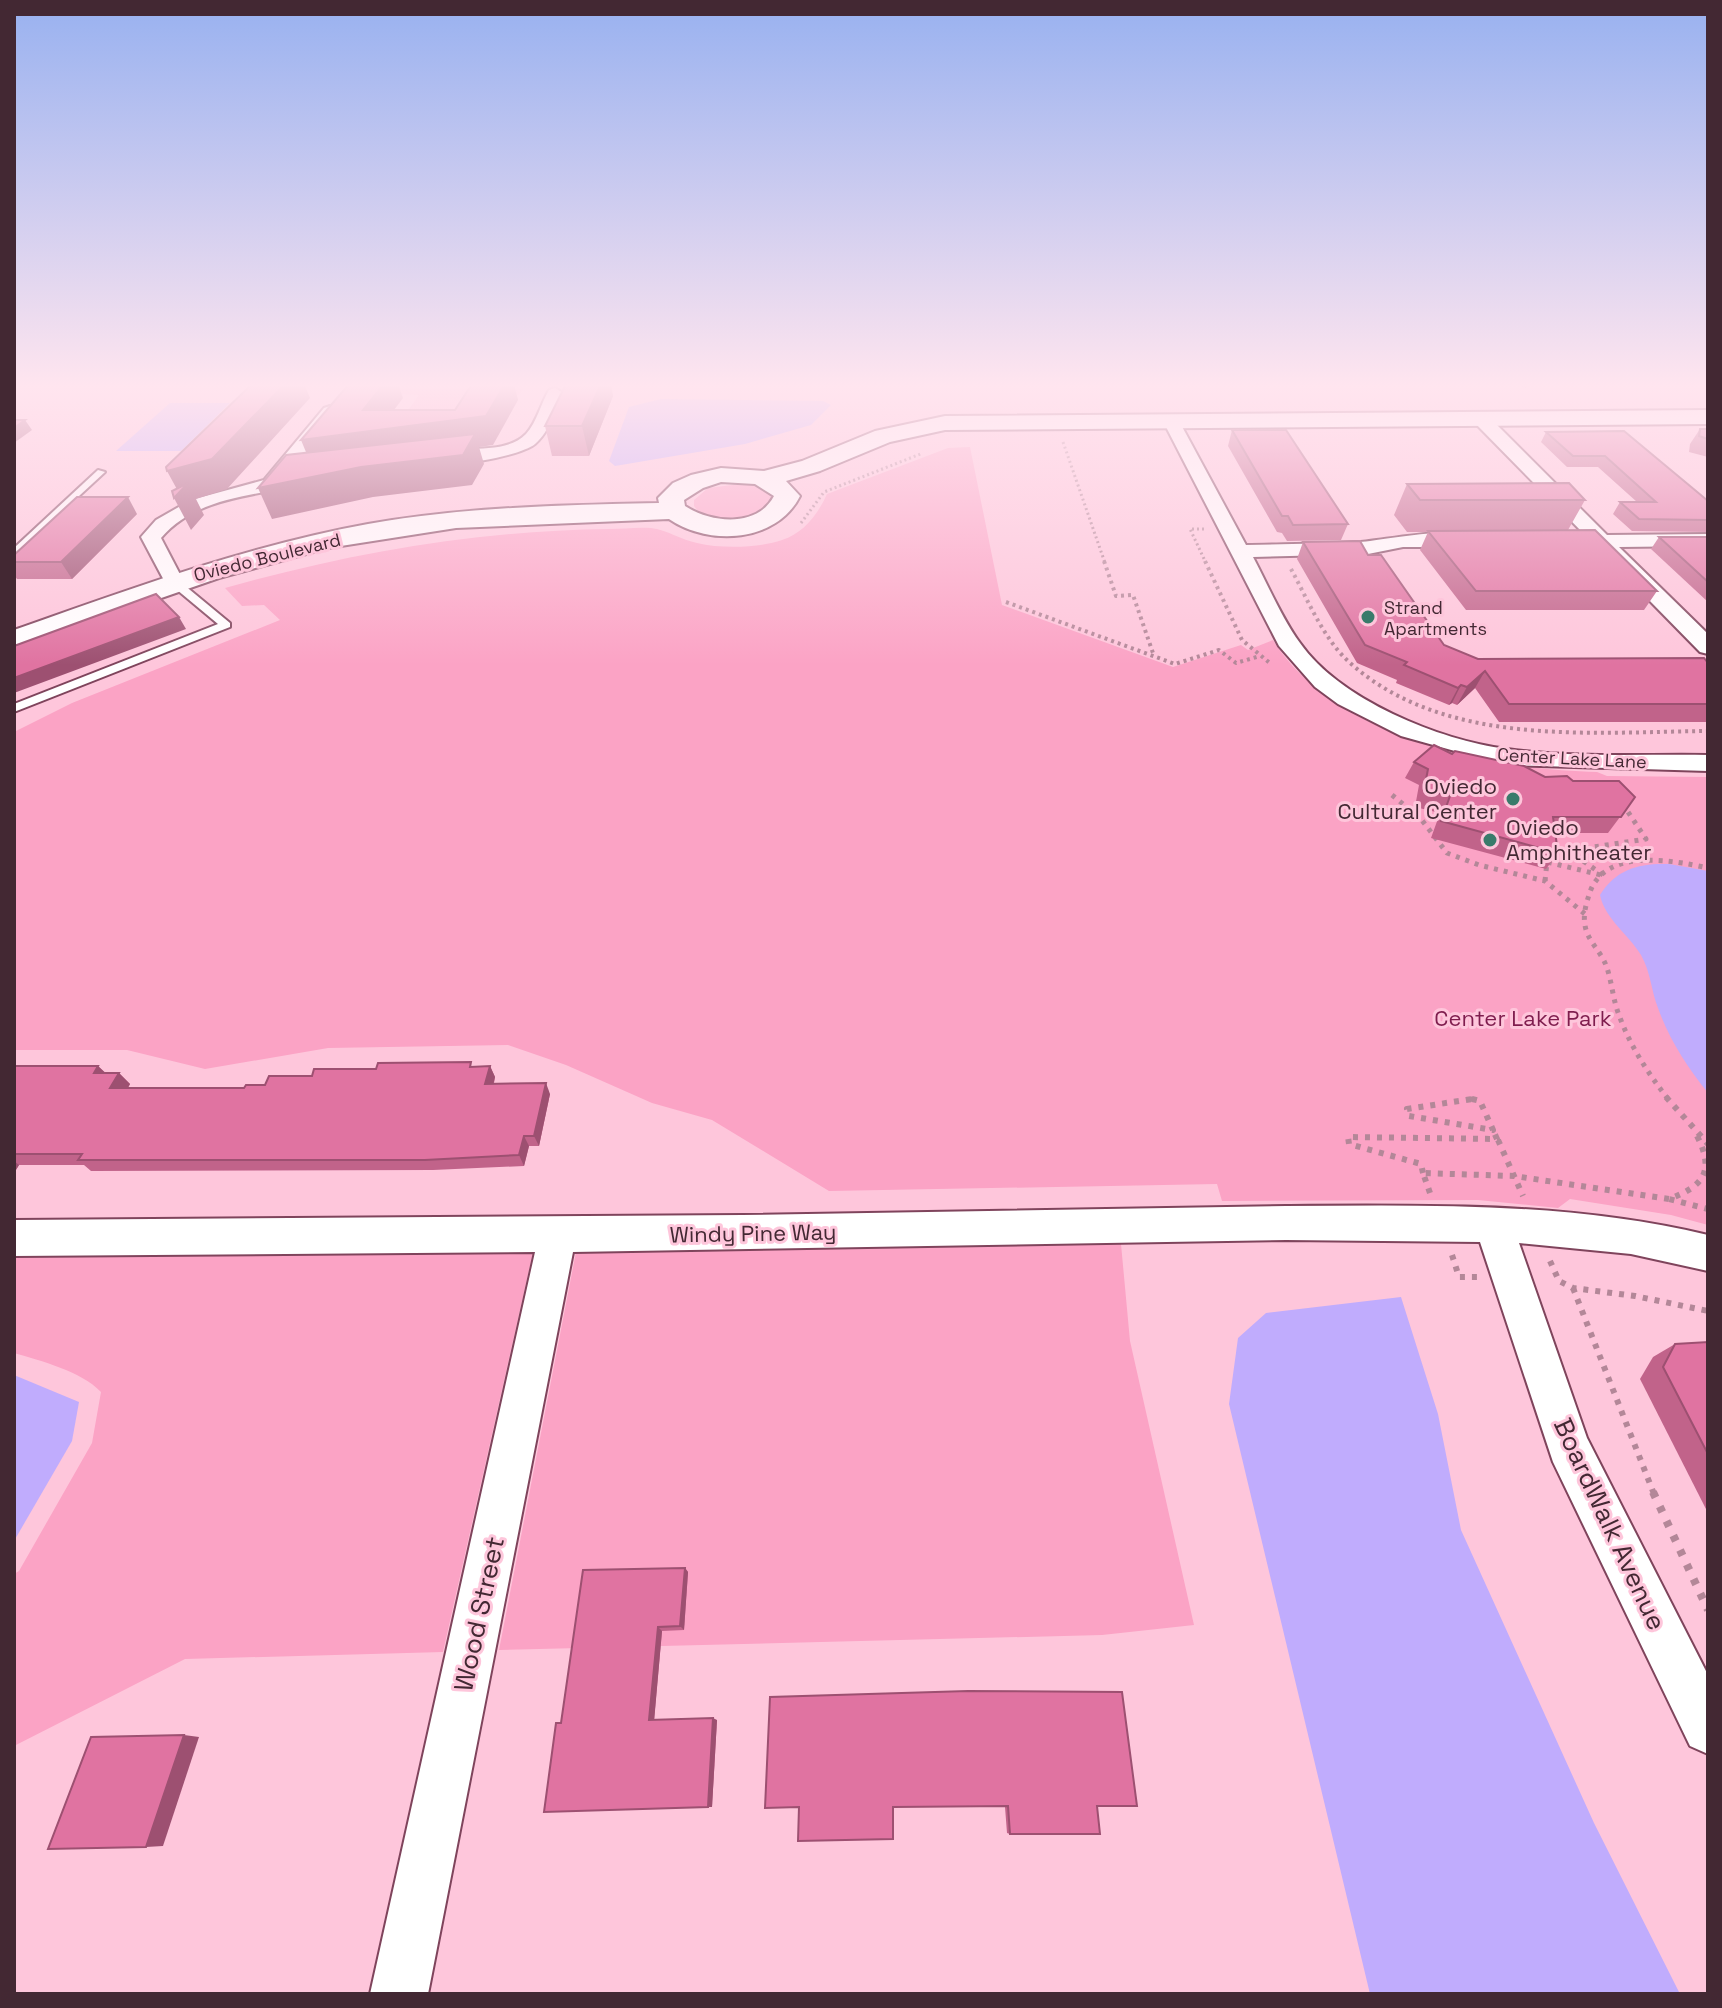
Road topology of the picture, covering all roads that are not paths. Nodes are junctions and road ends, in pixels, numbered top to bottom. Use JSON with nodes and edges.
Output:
{"nodes":[{"id":1,"x":95,"y":478,"type":"edge"},
{"id":2,"x":276,"y":478,"type":"edge"},
{"id":3,"x":316,"y":478,"type":"edge"},
{"id":4,"x":709,"y":478,"type":"edge"},
{"id":5,"x":734,"y":478,"type":"edge"},
{"id":6,"x":800,"y":478,"type":"edge"},
{"id":7,"x":1202,"y":478,"type":"edge"},
{"id":8,"x":1540,"y":478,"type":"edge"},
{"id":9,"x":269,"y":486,"type":"junction"},
{"id":10,"x":775,"y":486,"type":"junction"},
{"id":11,"x":674,"y":503,"type":"junction"},
{"id":12,"x":1602,"y":540,"type":"junction"},
{"id":13,"x":1708,"y":540,"type":"edge"},
{"id":14,"x":1480,"y":541,"type":"edge"},
{"id":15,"x":1541,"y":541,"type":"edge"},
{"id":16,"x":1241,"y":551,"type":"junction"},
{"id":17,"x":14,"y":553,"type":"edge"},
{"id":18,"x":170,"y":576,"type":"junction"},
{"id":19,"x":14,"y":621,"type":"edge"},
{"id":20,"x":14,"y":640,"type":"edge"},
{"id":21,"x":1708,"y":647,"type":"edge"},
{"id":22,"x":14,"y":708,"type":"edge"},
{"id":23,"x":1708,"y":763,"type":"edge"},
{"id":24,"x":1493,"y":1224,"type":"junction"},
{"id":25,"x":558,"y":1234,"type":"junction"},
{"id":26,"x":14,"y":1238,"type":"edge"},
{"id":27,"x":1708,"y":1253,"type":"edge"},
{"id":28,"x":1708,"y":1728,"type":"edge"},
{"id":29,"x":399,"y":1994,"type":"edge"}],
"edges":[{"from":1,"to":17,"type":"lane"},
{"from":2,"to":9,"type":"street"},
{"from":3,"to":9,"type":"street"},
{"from":4,"to":11,"type":"street"},
{"from":5,"to":10,"type":"street"},
{"from":6,"to":10,"type":"street"},
{"from":7,"to":16,"type":"street","name":"Center Lake Lane"},
{"from":8,"to":12,"type":"street"},
{"from":9,"to":18,"type":"street"},
{"from":10,"to":11,"type":"street"},
{"from":11,"to":18,"type":"street","name":"Oviedo Boulevard"},
{"from":12,"to":13,"type":"street"},
{"from":12,"to":15,"type":"street"},
{"from":12,"to":21,"type":"street"},
{"from":14,"to":16,"type":"street"},
{"from":16,"to":23,"type":"street","name":"Center Lake Lane"},
{"from":18,"to":19,"type":"street","name":"Oviedo Boulevard"},
{"from":18,"to":20,"type":"street","name":"Oviedo Boulevard"},
{"from":18,"to":22,"type":"lane"},
{"from":24,"to":25,"type":"street","name":"Windy Pine Way"},
{"from":24,"to":27,"type":"street"},
{"from":24,"to":28,"type":"street","name":"BoardWalk Avenue"},
{"from":25,"to":26,"type":"street","name":"Windy Pine Way"},
{"from":25,"to":29,"type":"street","name":"Wood Street"}]}
